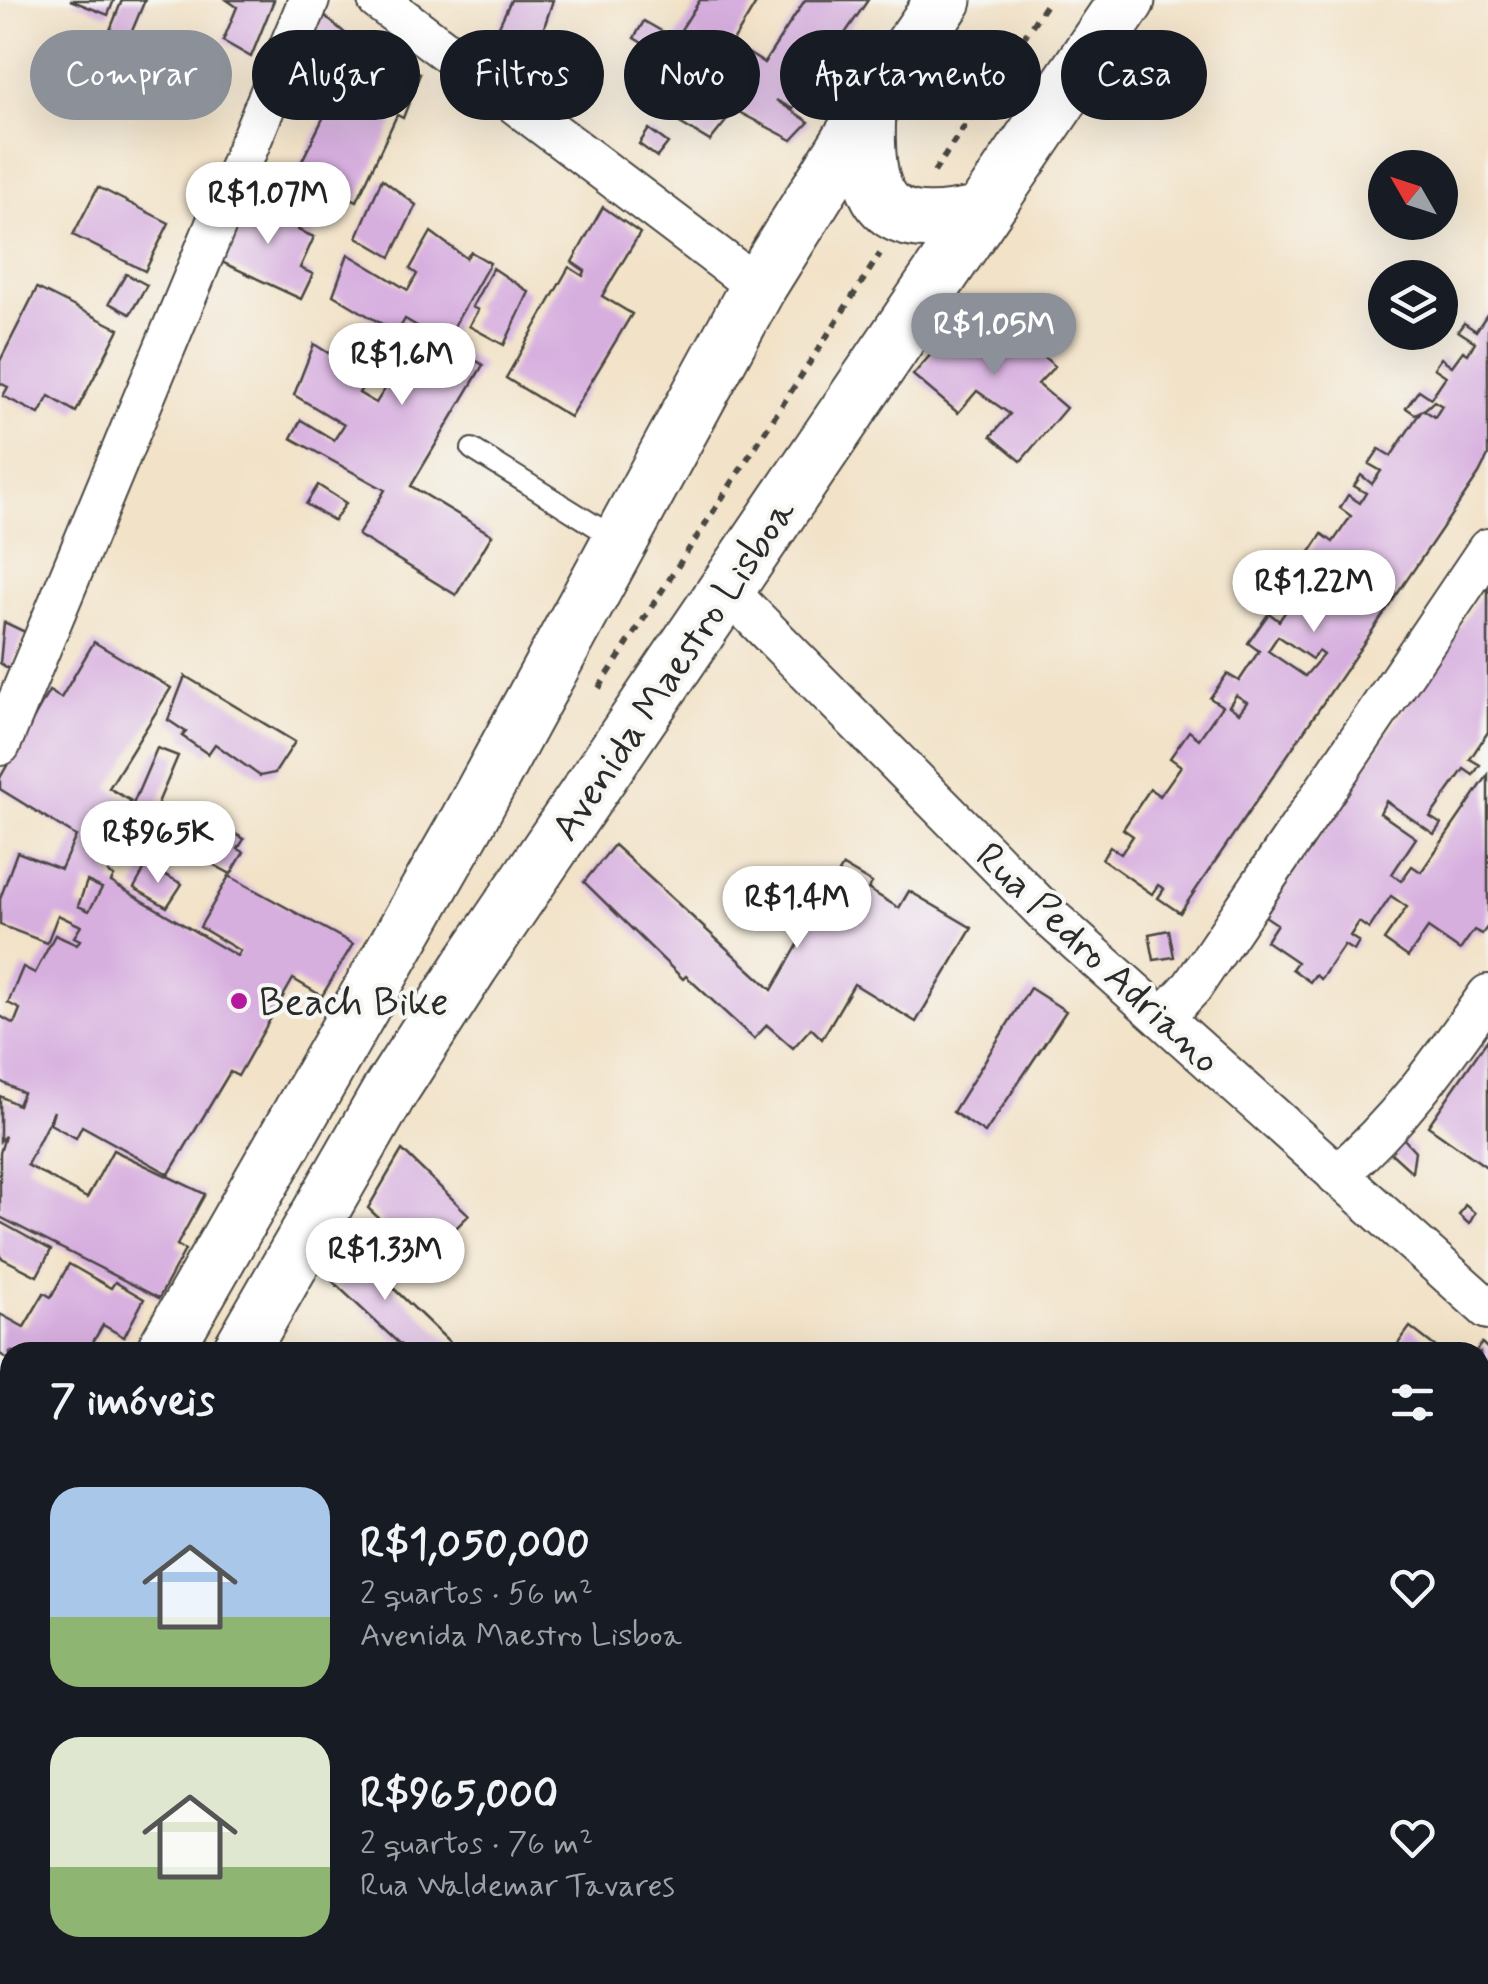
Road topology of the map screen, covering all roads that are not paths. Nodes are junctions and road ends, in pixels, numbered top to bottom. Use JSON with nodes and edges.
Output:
{"nodes":[{"id":1,"x":309,"y":0,"type":"edge"},
{"id":2,"x":378,"y":0,"type":"edge"},
{"id":3,"x":944,"y":0,"type":"edge"},
{"id":4,"x":1127,"y":0,"type":"edge"},
{"id":5,"x":923,"y":30,"type":"edge"},
{"id":6,"x":862,"y":120,"type":"edge"},
{"id":7,"x":868,"y":120,"type":"edge"},
{"id":8,"x":980,"y":214,"type":"junction"},
{"id":9,"x":758,"y":288,"type":"junction"},
{"id":10,"x":472,"y":449,"type":"dead end"},
{"id":11,"x":620,"y":541,"type":"junction"},
{"id":12,"x":1488,"y":548,"type":"edge"},
{"id":13,"x":726,"y":589,"type":"junction"},
{"id":14,"x":0,"y":745,"type":"edge"},
{"id":15,"x":1488,"y":994,"type":"edge"},
{"id":16,"x":1163,"y":1018,"type":"junction"},
{"id":17,"x":1338,"y":1174,"type":"junction"},
{"id":18,"x":1488,"y":1309,"type":"edge"},
{"id":19,"x":170,"y":1342,"type":"edge"},
{"id":20,"x":246,"y":1342,"type":"edge"}],
"edges":[{"from":1,"to":14,"type":"street"},
{"from":2,"to":9,"type":"street"},
{"from":3,"to":5,"type":"highway"},
{"from":4,"to":8,"type":"highway","name":"Avenida Maestro Lisboa"},
{"from":6,"to":9,"type":"highway"},
{"from":7,"to":8,"type":"highway"},
{"from":8,"to":13,"type":"highway","name":"Avenida Maestro Lisboa"},
{"from":9,"to":11,"type":"highway"},
{"from":10,"to":11,"type":"lane"},
{"from":11,"to":19,"type":"highway"},
{"from":12,"to":16,"type":"street"},
{"from":13,"to":16,"type":"street","name":"Rua Pedro Adriano"},
{"from":13,"to":20,"type":"highway","name":"Avenida Maestro Lisboa"},
{"from":15,"to":17,"type":"street"},
{"from":16,"to":17,"type":"street","name":"Rua Pedro Adriano"},
{"from":17,"to":18,"type":"street","name":"Rua Pedro Adriano"}]}
